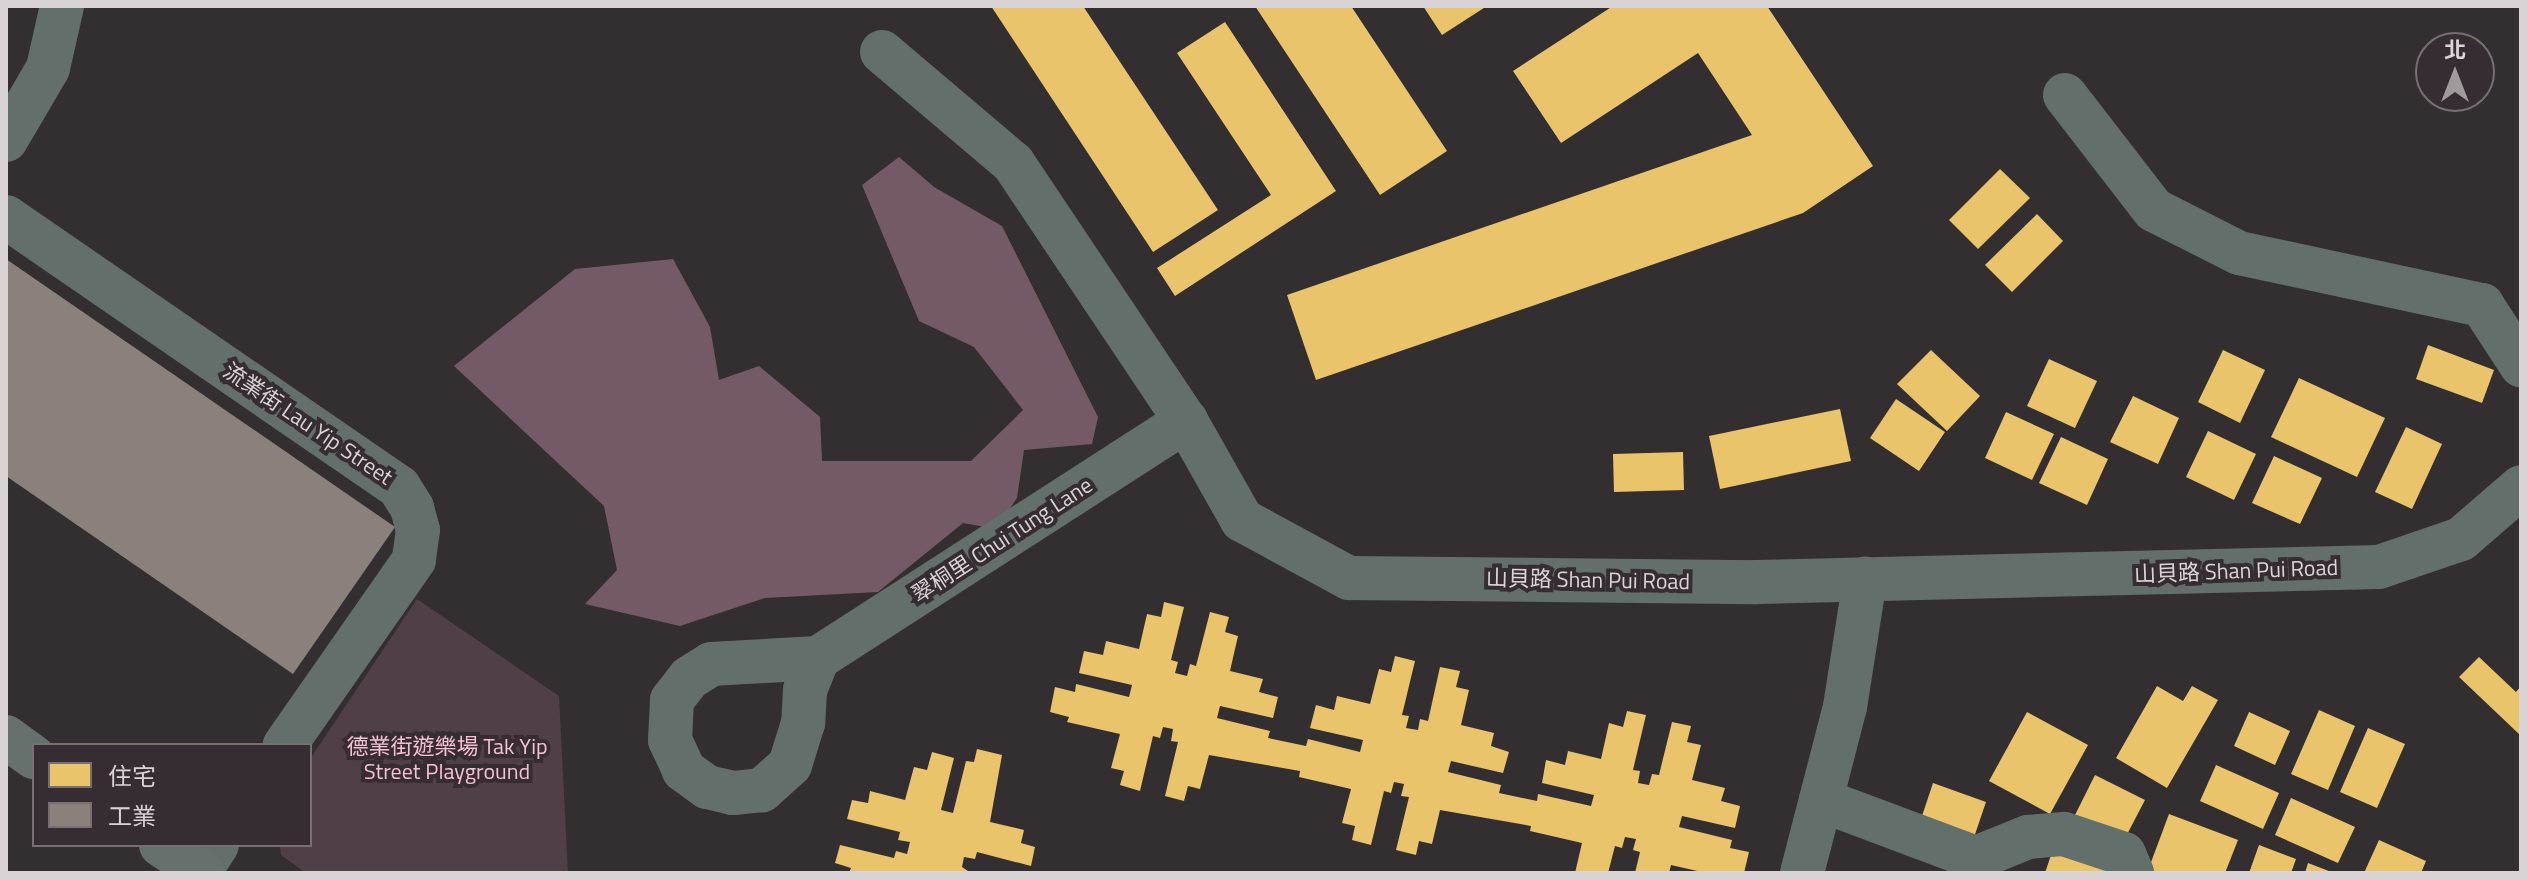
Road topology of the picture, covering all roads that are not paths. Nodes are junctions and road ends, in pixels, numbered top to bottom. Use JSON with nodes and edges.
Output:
{"nodes":[{"id":1,"x":62,"y":6,"type":"edge"},
{"id":2,"x":882,"y":52,"type":"dead end"},
{"id":3,"x":2065,"y":95,"type":"dead end"},
{"id":4,"x":6,"y":140,"type":"edge"},
{"id":5,"x":6,"y":217,"type":"edge"},
{"id":6,"x":2521,"y":365,"type":"edge"},
{"id":7,"x":1186,"y":421,"type":"junction"},
{"id":8,"x":2521,"y":487,"type":"edge"},
{"id":9,"x":1865,"y":579,"type":"junction"},
{"id":10,"x":818,"y":658,"type":"dead end"},
{"id":11,"x":6,"y":737,"type":"edge"},
{"id":12,"x":286,"y":743,"type":"edge"},
{"id":13,"x":32,"y":756,"type":"edge"},
{"id":14,"x":1821,"y":800,"type":"junction"},
{"id":15,"x":166,"y":847,"type":"edge"},
{"id":16,"x":207,"y":863,"type":"edge"},
{"id":17,"x":1802,"y":873,"type":"edge"},
{"id":18,"x":2132,"y":873,"type":"edge"}],
"edges":[{"from":1,"to":4,"type":"street"},
{"from":2,"to":7,"type":"street","name":"山貝路 Shan Pui Road"},
{"from":3,"to":6,"type":"street"},
{"from":5,"to":12,"type":"street","name":"流業街 Lau Yip Street"},
{"from":7,"to":9,"type":"street","name":"山貝路 Shan Pui Road"},
{"from":7,"to":10,"type":"street","name":"翠桐里 Chui Tung Lane"},
{"from":8,"to":9,"type":"street","name":"山貝路 Shan Pui Road"},
{"from":9,"to":14,"type":"street"},
{"from":11,"to":13,"type":"street"},
{"from":14,"to":17,"type":"street"},
{"from":14,"to":18,"type":"street"},
{"from":15,"to":16,"type":"street"}]}
